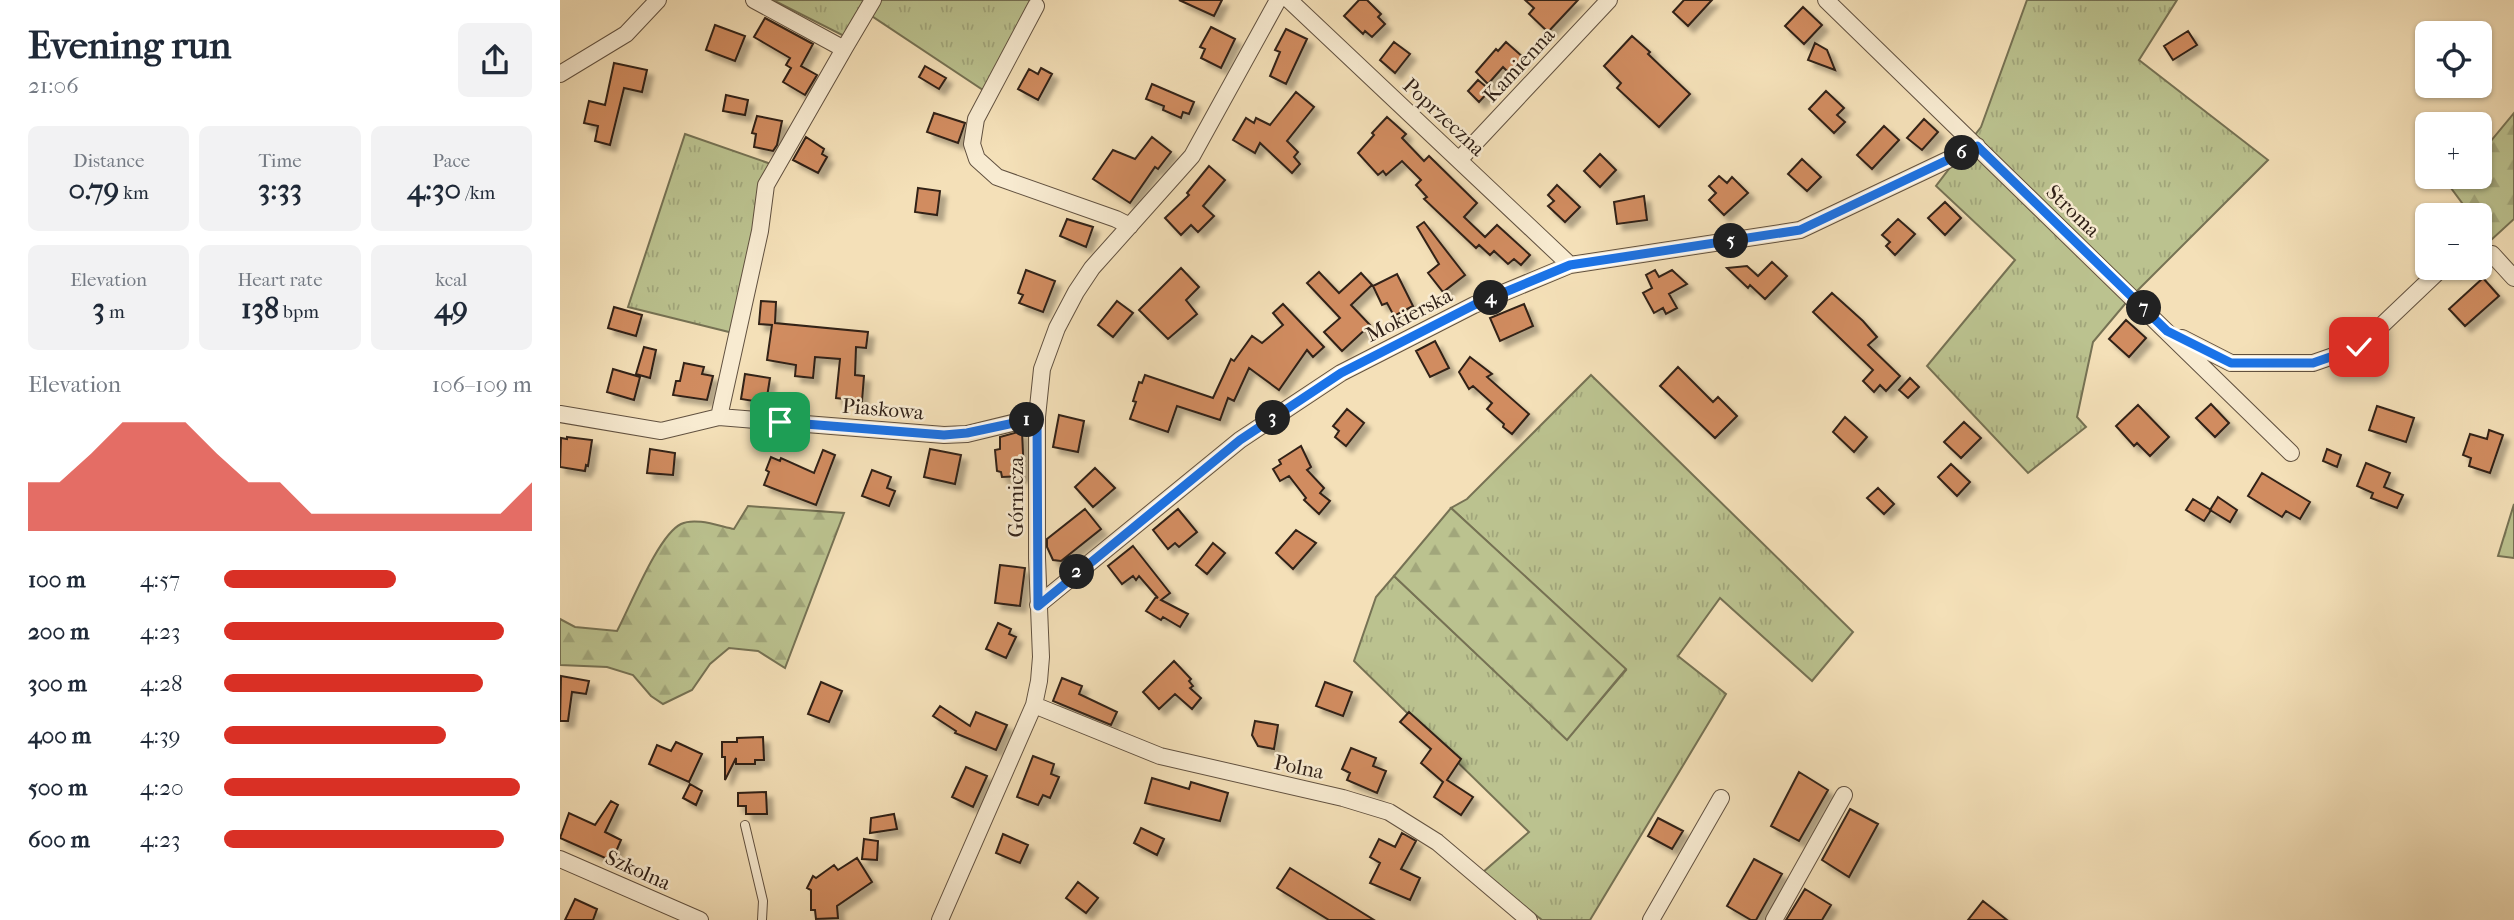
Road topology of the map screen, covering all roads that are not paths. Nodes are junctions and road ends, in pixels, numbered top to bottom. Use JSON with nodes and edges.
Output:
{"nodes":[{"id":1,"x":658,"y":0,"type":"edge"},
{"id":2,"x":754,"y":0,"type":"edge"},
{"id":3,"x":873,"y":0,"type":"edge"},
{"id":4,"x":1278,"y":0,"type":"edge"},
{"id":5,"x":1289,"y":0,"type":"edge"},
{"id":6,"x":1609,"y":0,"type":"edge"},
{"id":7,"x":1826,"y":0,"type":"edge"},
{"id":8,"x":1036,"y":6,"type":"dead end"},
{"id":9,"x":845,"y":48,"type":"junction"},
{"id":10,"x":560,"y":74,"type":"edge"},
{"id":11,"x":1977,"y":146,"type":"junction"},
{"id":12,"x":1459,"y":160,"type":"junction"},
{"id":13,"x":1130,"y":226,"type":"junction"},
{"id":14,"x":2492,"y":254,"type":"edge"},
{"id":15,"x":1570,"y":265,"type":"junction"},
{"id":16,"x":2514,"y":278,"type":"edge"},
{"id":17,"x":2429,"y":280,"type":"edge"},
{"id":18,"x":2167,"y":331,"type":"junction"},
{"id":19,"x":560,"y":414,"type":"edge"},
{"id":20,"x":719,"y":417,"type":"junction"},
{"id":21,"x":1037,"y":418,"type":"junction"},
{"id":22,"x":2291,"y":453,"type":"dead end"},
{"id":23,"x":1038,"y":606,"type":"junction"},
{"id":24,"x":1034,"y":705,"type":"junction"},
{"id":25,"x":1844,"y":795,"type":"dead end"},
{"id":26,"x":1721,"y":798,"type":"dead end"},
{"id":27,"x":744,"y":825,"type":"dead end"},
{"id":28,"x":560,"y":859,"type":"edge"},
{"id":29,"x":699,"y":920,"type":"edge"},
{"id":30,"x":762,"y":920,"type":"edge"},
{"id":31,"x":940,"y":920,"type":"edge"},
{"id":32,"x":1528,"y":920,"type":"edge"},
{"id":33,"x":1651,"y":920,"type":"edge"},
{"id":34,"x":1774,"y":920,"type":"edge"}],
"edges":[{"from":1,"to":10,"type":"street"},
{"from":2,"to":9,"type":"street"},
{"from":3,"to":9,"type":"street"},
{"from":4,"to":13,"type":"street","name":"Górnicza"},
{"from":5,"to":12,"type":"street","name":"Poprzeczna"},
{"from":6,"to":12,"type":"street","name":"Kamienna"},
{"from":7,"to":11,"type":"street","name":"Stroma"},
{"from":8,"to":13,"type":"street"},
{"from":9,"to":20,"type":"street"},
{"from":11,"to":15,"type":"street","name":"Mokierska"},
{"from":11,"to":18,"type":"street","name":"Stroma"},
{"from":12,"to":15,"type":"street","name":"Poprzeczna"},
{"from":13,"to":21,"type":"street","name":"Górnicza"},
{"from":14,"to":16,"type":"street"},
{"from":15,"to":23,"type":"street","name":"Mokierska"},
{"from":17,"to":18,"type":"street"},
{"from":18,"to":22,"type":"street","name":"Stroma"},
{"from":19,"to":20,"type":"street","name":"Piaskowa"},
{"from":20,"to":21,"type":"street","name":"Piaskowa"},
{"from":21,"to":23,"type":"street","name":"Górnicza"},
{"from":23,"to":24,"type":"street","name":"Górnicza"},
{"from":24,"to":31,"type":"street","name":"Górnicza"},
{"from":24,"to":32,"type":"street","name":"Polna"},
{"from":25,"to":34,"type":"street"},
{"from":26,"to":33,"type":"street"},
{"from":27,"to":30,"type":"lane"},
{"from":28,"to":29,"type":"street","name":"Szkolna"}]}
